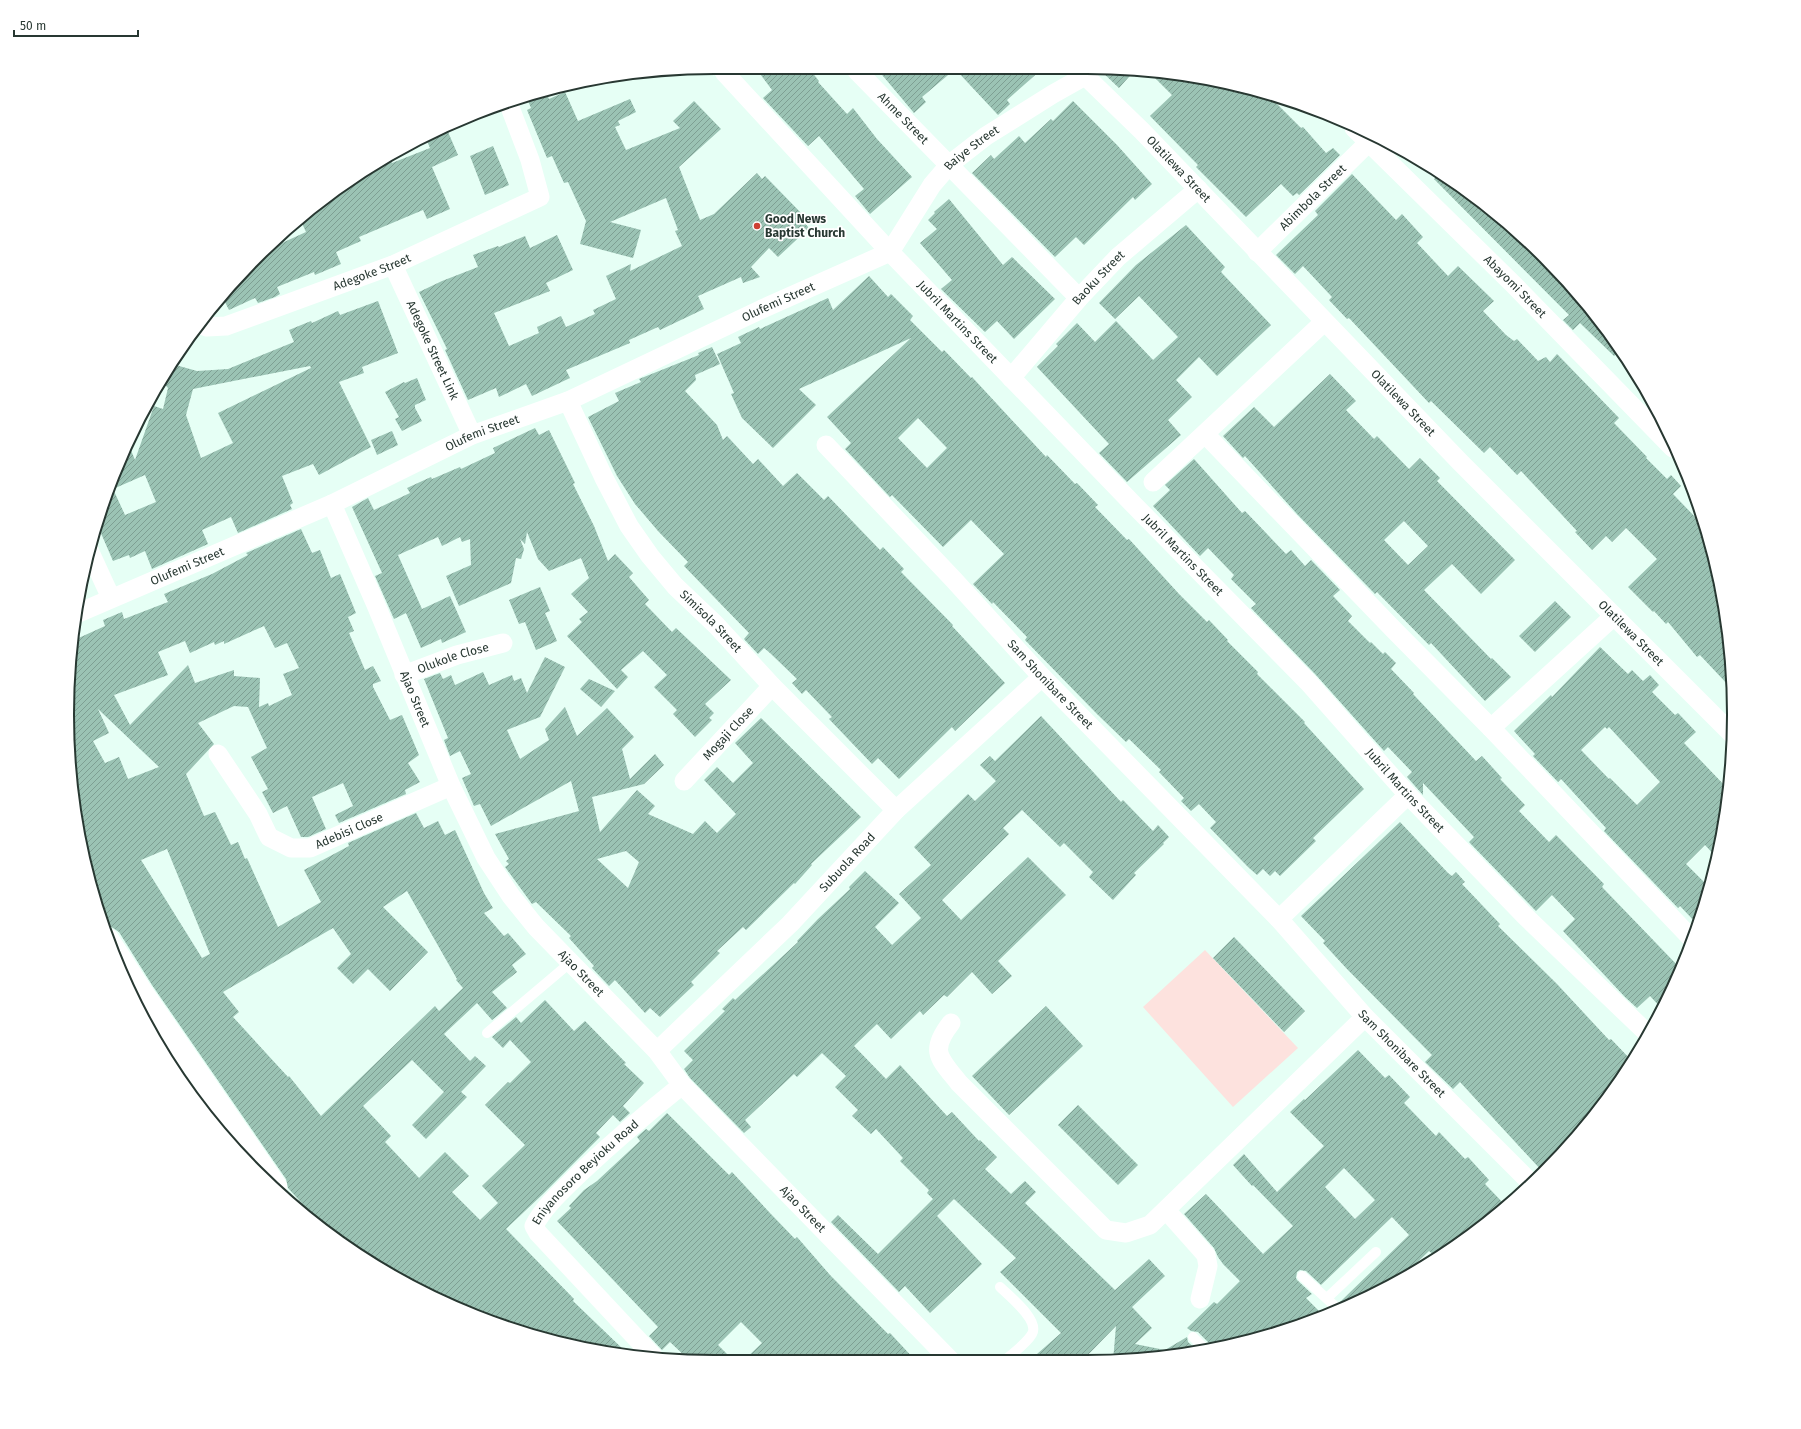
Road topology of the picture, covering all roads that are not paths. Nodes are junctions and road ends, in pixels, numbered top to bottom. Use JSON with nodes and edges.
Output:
{"nodes":[{"id":1,"x":726,"y":74,"type":"edge"},
{"id":2,"x":860,"y":74,"type":"edge"},
{"id":3,"x":1081,"y":74,"type":"edge"},
{"id":4,"x":1083,"y":74,"type":"edge"},
{"id":5,"x":510,"y":108,"type":"edge"},
{"id":6,"x":1362,"y":136,"type":"edge"},
{"id":7,"x":1368,"y":143,"type":"junction"},
{"id":8,"x":950,"y":164,"type":"junction"},
{"id":9,"x":1198,"y":189,"type":"junction"},
{"id":10,"x":890,"y":252,"type":"junction"},
{"id":11,"x":1257,"y":252,"type":"junction"},
{"id":12,"x":393,"y":265,"type":"junction"},
{"id":13,"x":1079,"y":298,"type":"junction"},
{"id":14,"x":1324,"y":322,"type":"junction"},
{"id":15,"x":205,"y":326,"type":"edge"},
{"id":16,"x":1011,"y":378,"type":"junction"},
{"id":17,"x":568,"y":401,"type":"junction"},
{"id":18,"x":1206,"y":434,"type":"junction"},
{"id":19,"x":472,"y":436,"type":"junction"},
{"id":20,"x":1665,"y":440,"type":"edge"},
{"id":21,"x":826,"y":445,"type":"dead end"},
{"id":22,"x":1153,"y":482,"type":"dead end"},
{"id":23,"x":332,"y":504,"type":"junction"},
{"id":24,"x":93,"y":561,"type":"edge"},
{"id":25,"x":111,"y":598,"type":"junction"},
{"id":26,"x":82,"y":611,"type":"edge"},
{"id":27,"x":1614,"y":616,"type":"junction"},
{"id":28,"x":503,"y":643,"type":"dead end"},
{"id":29,"x":404,"y":675,"type":"junction"},
{"id":30,"x":1042,"y":677,"type":"junction"},
{"id":31,"x":772,"y":686,"type":"junction"},
{"id":32,"x":1491,"y":728,"type":"junction"},
{"id":33,"x":1727,"y":729,"type":"edge"},
{"id":34,"x":218,"y":754,"type":"dead end"},
{"id":35,"x":684,"y":781,"type":"dead end"},
{"id":36,"x":451,"y":786,"type":"junction"},
{"id":37,"x":1408,"y":795,"type":"junction"},
{"id":38,"x":896,"y":810,"type":"junction"},
{"id":39,"x":1279,"y":919,"type":"junction"},
{"id":40,"x":1688,"y":934,"type":"edge"},
{"id":41,"x":571,"y":962,"type":"junction"},
{"id":42,"x":125,"y":965,"type":"edge"},
{"id":43,"x":1365,"y":1017,"type":"junction"},
{"id":44,"x":951,"y":1023,"type":"dead end"},
{"id":45,"x":1644,"y":1030,"type":"edge"},
{"id":46,"x":487,"y":1033,"type":"dead end"},
{"id":47,"x":657,"y":1051,"type":"junction"},
{"id":48,"x":682,"y":1085,"type":"junction"},
{"id":49,"x":264,"y":1169,"type":"edge"},
{"id":50,"x":1527,"y":1179,"type":"edge"},
{"id":51,"x":1166,"y":1210,"type":"junction"},
{"id":52,"x":1376,"y":1252,"type":"dead end"},
{"id":53,"x":1302,"y":1276,"type":"dead end"},
{"id":54,"x":1000,"y":1287,"type":"dead end"},
{"id":55,"x":1327,"y":1298,"type":"junction"},
{"id":56,"x":1200,"y":1299,"type":"dead end"},
{"id":57,"x":1334,"y":1305,"type":"edge"},
{"id":58,"x":1193,"y":1337,"type":"dead end"},
{"id":59,"x":1201,"y":1345,"type":"edge"},
{"id":60,"x":649,"y":1352,"type":"edge"},
{"id":61,"x":945,"y":1355,"type":"edge"},
{"id":62,"x":1010,"y":1355,"type":"edge"}],
"edges":[{"from":1,"to":10,"type":"street","name":"Jubril Martins Street"},
{"from":2,"to":8,"type":"street","name":"Ahme Street"},
{"from":3,"to":8,"type":"street","name":"Baiye Street"},
{"from":4,"to":9,"type":"street","name":"Olatilewa Street"},
{"from":5,"to":12,"type":"street","name":"Adegoke Street"},
{"from":6,"to":7,"type":"street","name":"Abayomi Street"},
{"from":7,"to":11,"type":"street","name":"Abimbola Street"},
{"from":7,"to":20,"type":"street","name":"Abayomi Street"},
{"from":8,"to":10,"type":"street","name":"Baiye Street"},
{"from":8,"to":13,"type":"street","name":"Ahme Street"},
{"from":9,"to":11,"type":"street","name":"Olatilewa Street"},
{"from":9,"to":13,"type":"street","name":"Baoku Street"},
{"from":10,"to":16,"type":"street","name":"Jubril Martins Street"},
{"from":10,"to":17,"type":"street","name":"Olufemi Street"},
{"from":11,"to":14,"type":"street","name":"Olatilewa Street"},
{"from":12,"to":15,"type":"street","name":"Adegoke Street"},
{"from":12,"to":19,"type":"street","name":"Adegoke Street Link"},
{"from":13,"to":16,"type":"street","name":"Baoku Street"},
{"from":14,"to":18,"type":"street"},
{"from":14,"to":27,"type":"street","name":"Olatilewa Street"},
{"from":16,"to":37,"type":"street","name":"Jubril Martins Street"},
{"from":17,"to":19,"type":"street","name":"Olufemi Street"},
{"from":17,"to":31,"type":"street","name":"Simisola Street"},
{"from":18,"to":22,"type":"street"},
{"from":18,"to":32,"type":"street"},
{"from":19,"to":23,"type":"street","name":"Olufemi Street"},
{"from":21,"to":30,"type":"street","name":"Sam Shonibare Street"},
{"from":23,"to":25,"type":"street","name":"Olufemi Street"},
{"from":23,"to":29,"type":"street","name":"Ajao Street"},
{"from":24,"to":25,"type":"street"},
{"from":25,"to":26,"type":"street","name":"Olufemi Street"},
{"from":27,"to":32,"type":"street"},
{"from":27,"to":33,"type":"street","name":"Olatilewa Street"},
{"from":28,"to":29,"type":"street","name":"Olukole Close"},
{"from":29,"to":36,"type":"street","name":"Ajao Street"},
{"from":30,"to":38,"type":"street","name":"Subuola Road"},
{"from":30,"to":39,"type":"street","name":"Sam Shonibare Street"},
{"from":31,"to":35,"type":"street","name":"Mogaji Close"},
{"from":31,"to":38,"type":"street","name":"Simisola Street"},
{"from":32,"to":40,"type":"street"},
{"from":34,"to":36,"type":"street","name":"Adebisi Close"},
{"from":36,"to":41,"type":"street","name":"Ajao Street"},
{"from":37,"to":39,"type":"street"},
{"from":37,"to":45,"type":"street","name":"Jubril Martins Street"},
{"from":38,"to":47,"type":"street","name":"Subuola Road"},
{"from":39,"to":43,"type":"street","name":"Sam Shonibare Street"},
{"from":41,"to":46,"type":"lane"},
{"from":41,"to":47,"type":"street","name":"Ajao Street"},
{"from":42,"to":49,"type":"main road"},
{"from":43,"to":50,"type":"street","name":"Sam Shonibare Street"},
{"from":43,"to":51,"type":"street"},
{"from":44,"to":51,"type":"street"},
{"from":47,"to":48,"type":"street","name":"Ajao Street"},
{"from":48,"to":60,"type":"street","name":"Eniyanosoro Beyioku Road"},
{"from":48,"to":61,"type":"street","name":"Ajao Street"},
{"from":51,"to":56,"type":"street"},
{"from":52,"to":55,"type":"lane"},
{"from":53,"to":55,"type":"lane"},
{"from":54,"to":62,"type":"lane"},
{"from":55,"to":57,"type":"lane"},
{"from":58,"to":59,"type":"lane"}]}
